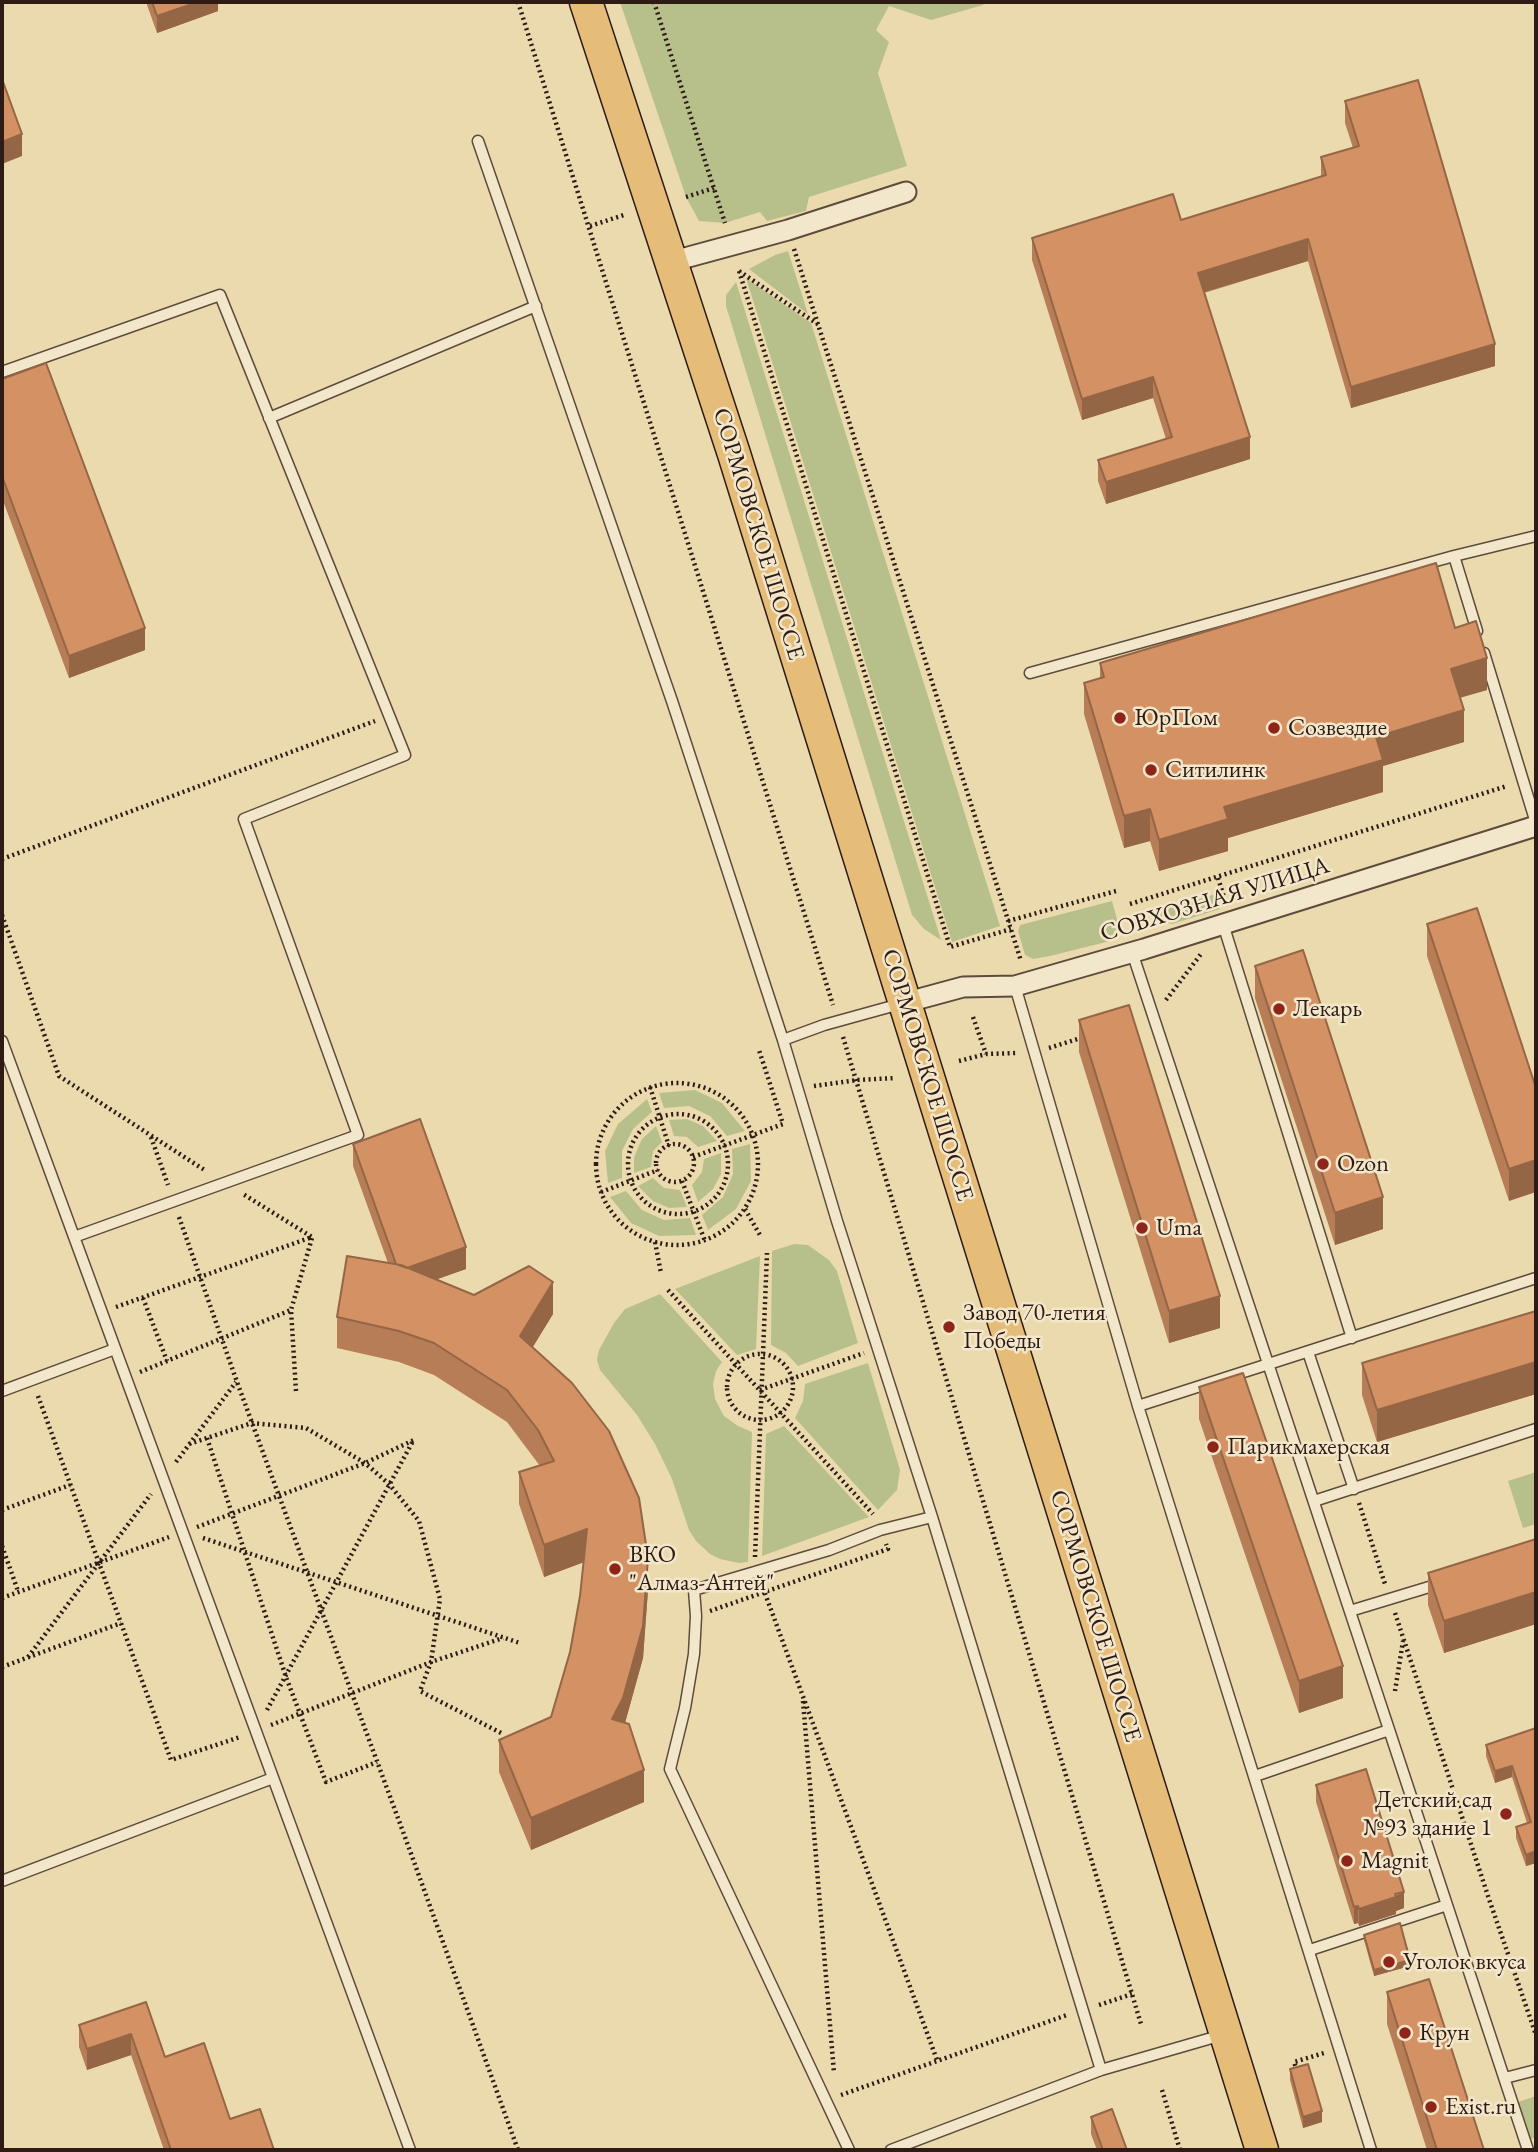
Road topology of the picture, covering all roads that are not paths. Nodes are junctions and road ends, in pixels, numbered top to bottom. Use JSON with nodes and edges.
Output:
{"nodes":[{"id":1,"x":586,"y":2,"type":"edge"},
{"id":2,"x":478,"y":141,"type":"dead end"},
{"id":3,"x":906,"y":192,"type":"dead end"},
{"id":4,"x":670,"y":262,"type":"junction"},
{"id":5,"x":536,"y":306,"type":"junction"},
{"id":6,"x":2,"y":372,"type":"edge"},
{"id":7,"x":269,"y":418,"type":"junction"},
{"id":8,"x":1536,"y":536,"type":"edge"},
{"id":9,"x":1454,"y":556,"type":"junction"},
{"id":10,"x":1479,"y":635,"type":"edge"},
{"id":11,"x":1483,"y":649,"type":"edge"},
{"id":12,"x":1030,"y":673,"type":"dead end"},
{"id":13,"x":1536,"y":825,"type":"edge"},
{"id":14,"x":1225,"y":916,"type":"junction"},
{"id":15,"x":1132,"y":952,"type":"junction"},
{"id":16,"x":1022,"y":984,"type":"junction"},
{"id":17,"x":904,"y":1003,"type":"junction"},
{"id":18,"x":783,"y":1040,"type":"junction"},
{"id":19,"x":2,"y":1041,"type":"edge"},
{"id":20,"x":74,"y":1237,"type":"junction"},
{"id":21,"x":1536,"y":1278,"type":"edge"},
{"id":22,"x":1352,"y":1338,"type":"junction"},
{"id":23,"x":115,"y":1349,"type":"junction"},
{"id":24,"x":1308,"y":1352,"type":"junction"},
{"id":25,"x":1268,"y":1364,"type":"junction"},
{"id":26,"x":2,"y":1391,"type":"edge"},
{"id":27,"x":1138,"y":1406,"type":"junction"},
{"id":28,"x":1536,"y":1429,"type":"edge"},
{"id":29,"x":1354,"y":1489,"type":"junction"},
{"id":30,"x":1314,"y":1501,"type":"junction"},
{"id":31,"x":932,"y":1517,"type":"junction"},
{"id":32,"x":1443,"y":1583,"type":"edge"},
{"id":33,"x":1350,"y":1611,"type":"junction"},
{"id":34,"x":1389,"y":1730,"type":"junction"},
{"id":35,"x":1255,"y":1776,"type":"junction"},
{"id":36,"x":273,"y":1778,"type":"junction"},
{"id":37,"x":2,"y":1881,"type":"edge"},
{"id":38,"x":1447,"y":1905,"type":"junction"},
{"id":39,"x":1310,"y":1950,"type":"junction"},
{"id":40,"x":1226,"y":2034,"type":"junction"},
{"id":41,"x":1101,"y":2070,"type":"junction"},
{"id":42,"x":1536,"y":2070,"type":"edge"},
{"id":43,"x":1505,"y":2078,"type":"junction"},
{"id":44,"x":410,"y":2150,"type":"edge"},
{"id":45,"x":849,"y":2150,"type":"edge"},
{"id":46,"x":891,"y":2150,"type":"edge"},
{"id":47,"x":1262,"y":2150,"type":"edge"},
{"id":48,"x":1371,"y":2150,"type":"edge"},
{"id":49,"x":1528,"y":2150,"type":"edge"}],
"edges":[{"from":1,"to":4,"type":"main road","name":"СОРМОВСКОЕ ШОССЕ"},
{"from":2,"to":5,"type":"lane"},
{"from":3,"to":4,"type":"street"},
{"from":4,"to":17,"type":"main road","name":"СОРМОВСКОЕ ШОССЕ"},
{"from":5,"to":7,"type":"lane"},
{"from":5,"to":18,"type":"lane"},
{"from":6,"to":7,"type":"lane"},
{"from":7,"to":20,"type":"lane"},
{"from":8,"to":9,"type":"lane"},
{"from":9,"to":10,"type":"lane"},
{"from":9,"to":12,"type":"lane"},
{"from":11,"to":13,"type":"lane"},
{"from":13,"to":14,"type":"street","name":"СОВХОЗНАЯ УЛИЦА"},
{"from":14,"to":15,"type":"street","name":"СОВХОЗНАЯ УЛИЦА"},
{"from":14,"to":22,"type":"lane"},
{"from":15,"to":16,"type":"street","name":"СОВХОЗНАЯ УЛИЦА"},
{"from":15,"to":25,"type":"lane"},
{"from":16,"to":17,"type":"street","name":"СОВХОЗНАЯ УЛИЦА"},
{"from":16,"to":27,"type":"lane"},
{"from":17,"to":18,"type":"lane"},
{"from":17,"to":40,"type":"main road","name":"СОРМОВСКОЕ ШОССЕ"},
{"from":18,"to":31,"type":"lane"},
{"from":19,"to":20,"type":"lane"},
{"from":20,"to":23,"type":"lane"},
{"from":21,"to":22,"type":"lane"},
{"from":22,"to":24,"type":"lane"},
{"from":23,"to":26,"type":"lane"},
{"from":23,"to":36,"type":"lane"},
{"from":24,"to":25,"type":"lane"},
{"from":24,"to":29,"type":"lane"},
{"from":25,"to":27,"type":"lane"},
{"from":25,"to":30,"type":"lane"},
{"from":27,"to":35,"type":"lane"},
{"from":28,"to":29,"type":"lane"},
{"from":29,"to":30,"type":"lane"},
{"from":30,"to":33,"type":"lane"},
{"from":31,"to":41,"type":"lane"},
{"from":31,"to":45,"type":"lane"},
{"from":32,"to":33,"type":"lane"},
{"from":33,"to":34,"type":"lane"},
{"from":34,"to":35,"type":"lane"},
{"from":34,"to":38,"type":"lane"},
{"from":35,"to":39,"type":"lane"},
{"from":36,"to":37,"type":"lane"},
{"from":36,"to":44,"type":"lane"},
{"from":38,"to":39,"type":"lane"},
{"from":38,"to":43,"type":"lane"},
{"from":39,"to":48,"type":"lane"},
{"from":40,"to":41,"type":"lane"},
{"from":40,"to":47,"type":"main road","name":"СОРМОВСКОЕ ШОССЕ"},
{"from":41,"to":46,"type":"lane"},
{"from":42,"to":43,"type":"lane"},
{"from":43,"to":49,"type":"lane"}]}
